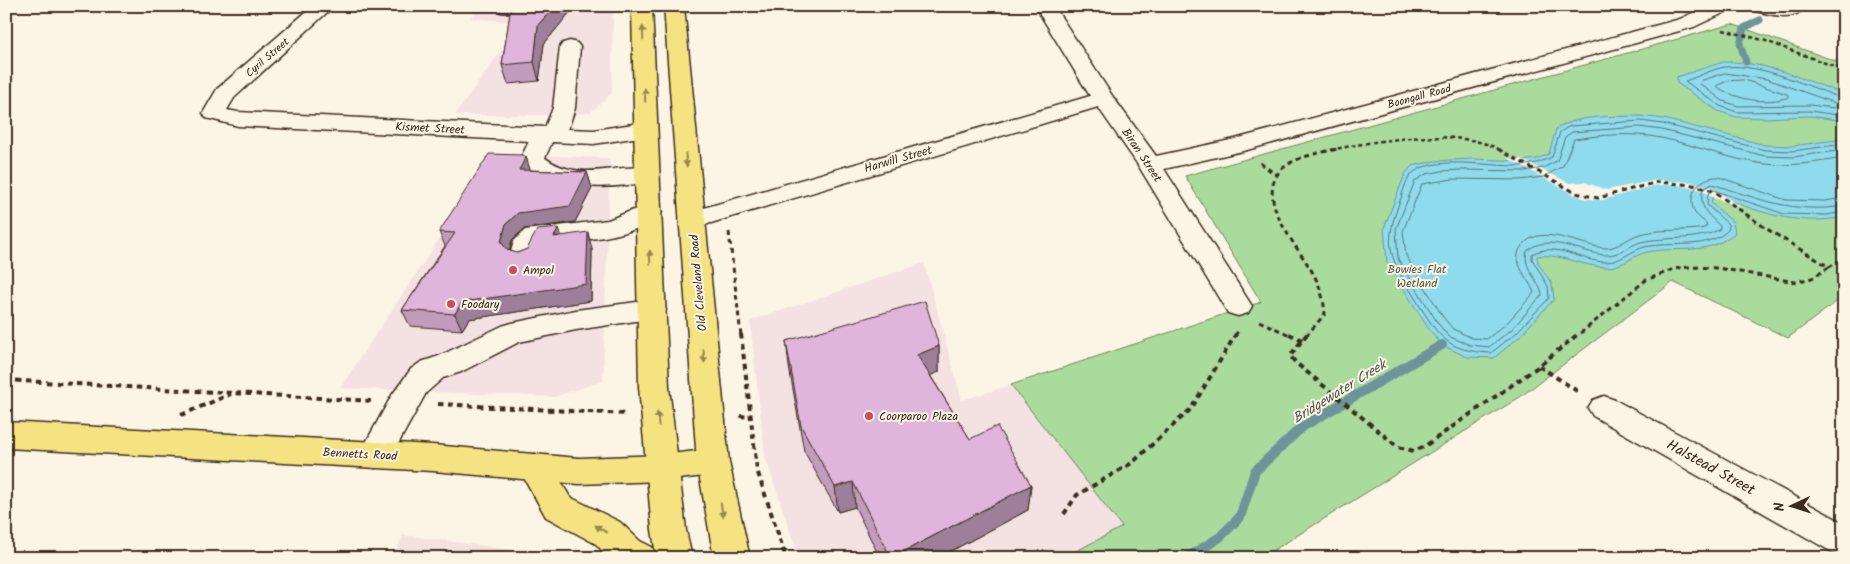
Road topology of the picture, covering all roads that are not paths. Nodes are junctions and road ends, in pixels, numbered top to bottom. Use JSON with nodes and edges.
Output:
{"nodes":[{"id":1,"x":326,"y":6,"type":"edge"},
{"id":2,"x":642,"y":6,"type":"edge"},
{"id":3,"x":674,"y":6,"type":"edge"},
{"id":4,"x":1044,"y":6,"type":"edge"},
{"id":5,"x":1723,"y":6,"type":"edge"},
{"id":6,"x":1759,"y":6,"type":"edge"},
{"id":7,"x":1797,"y":6,"type":"edge"},
{"id":8,"x":570,"y":47,"type":"dead end"},
{"id":9,"x":1103,"y":99,"type":"junction"},
{"id":10,"x":214,"y":113,"type":"joint"},
{"id":11,"x":646,"y":129,"type":"junction"},
{"id":12,"x":549,"y":134,"type":"junction"},
{"id":13,"x":1150,"y":165,"type":"junction"},
{"id":14,"x":648,"y":175,"type":"junction"},
{"id":15,"x":649,"y":212,"type":"junction"},
{"id":16,"x":692,"y":220,"type":"junction"},
{"id":17,"x":522,"y":259,"type":"edge"},
{"id":18,"x":652,"y":310,"type":"junction"},
{"id":19,"x":1243,"y":311,"type":"road end"},
{"id":20,"x":1604,"y":408,"type":"road end"},
{"id":21,"x":6,"y":435,"type":"edge"},
{"id":22,"x":376,"y":455,"type":"junction"},
{"id":23,"x":713,"y":462,"type":"junction"},
{"id":24,"x":535,"y":467,"type":"junction"},
{"id":25,"x":662,"y":468,"type":"junction"},
{"id":26,"x":1844,"y":542,"type":"edge"},
{"id":27,"x":639,"y":558,"type":"edge"},
{"id":28,"x":674,"y":558,"type":"edge"},
{"id":29,"x":732,"y":558,"type":"edge"}],
"edges":[{"from":1,"to":10,"type":"street","name":"Cyril Street"},
{"from":11,"to":2,"type":"main road","one_way":true},
{"from":3,"to":16,"type":"main road","name":"Old Cleveland Road","one_way":true},
{"from":4,"to":9,"type":"street","name":"Biran Street"},
{"from":5,"to":13,"type":"street","name":"Boongall Road"},
{"from":6,"to":7,"type":"street"},
{"from":8,"to":12,"type":"street"},
{"from":9,"to":13,"type":"street","name":"Biran Street"},
{"from":9,"to":16,"type":"street","name":"Harwill Street"},
{"from":10,"to":12,"type":"street","name":"Kismet Street"},
{"from":11,"to":12,"type":"street","name":"Kismet Street"},
{"from":11,"to":14,"type":"main road"},
{"from":12,"to":14,"type":"street"},
{"from":13,"to":19,"type":"street","name":"Biran Street"},
{"from":14,"to":15,"type":"main road"},
{"from":15,"to":17,"type":"street"},
{"from":18,"to":15,"type":"main road","one_way":true},
{"from":16,"to":23,"type":"main road","name":"Old Cleveland Road","one_way":true},
{"from":18,"to":22,"type":"street"},
{"from":25,"to":18,"type":"main road","one_way":true},
{"from":20,"to":26,"type":"street","name":"Halstead Street"},
{"from":21,"to":22,"type":"main road","name":"Bennetts Road"},
{"from":22,"to":24,"type":"main road","name":"Bennetts Road"},
{"from":23,"to":25,"type":"main road","name":"Bennetts Road"},
{"from":23,"to":29,"type":"main road","name":"Old Cleveland Road","one_way":true},
{"from":24,"to":25,"type":"main road","name":"Bennetts Road"},
{"from":27,"to":24,"type":"main road","one_way":true},
{"from":25,"to":28,"type":"main road"}]}
